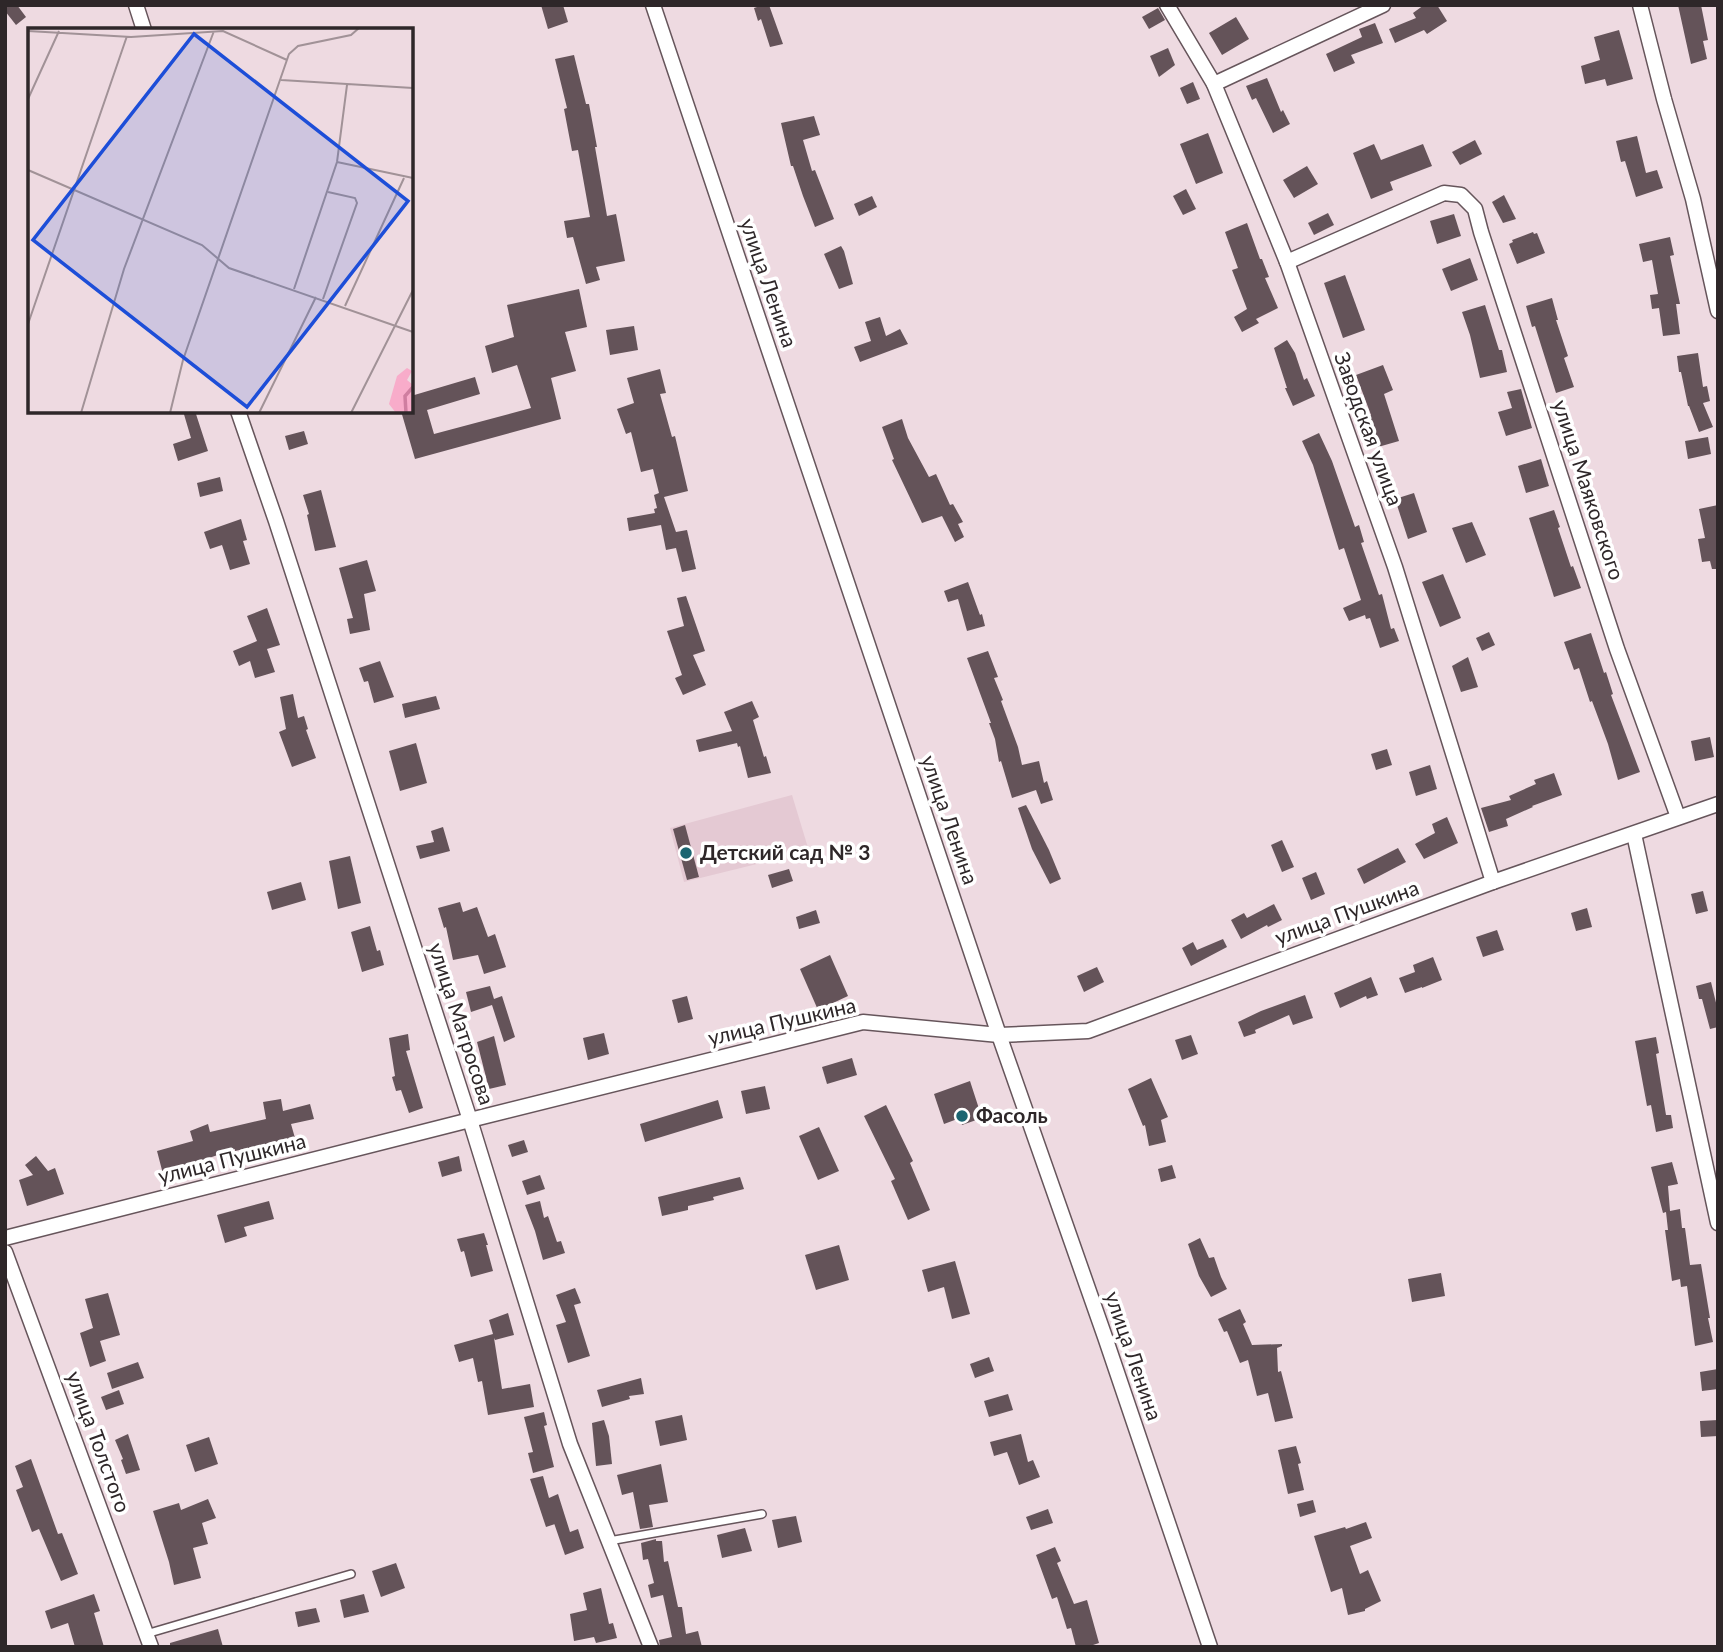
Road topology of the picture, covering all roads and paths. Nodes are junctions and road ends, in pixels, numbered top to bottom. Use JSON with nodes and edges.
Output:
{"nodes":[{"id":1,"x":136,"y":5,"type":"edge"},
{"id":2,"x":653,"y":5,"type":"edge"},
{"id":3,"x":1167,"y":5,"type":"edge"},
{"id":4,"x":1383,"y":5,"type":"edge"},
{"id":5,"x":1640,"y":5,"type":"edge"},
{"id":6,"x":143,"y":28,"type":"edge"},
{"id":7,"x":1214,"y":84,"type":"junction"},
{"id":8,"x":1287,"y":262,"type":"junction"},
{"id":9,"x":1718,"y":311,"type":"edge"},
{"id":10,"x":239,"y":413,"type":"edge"},
{"id":11,"x":1718,"y":804,"type":"edge"},
{"id":12,"x":1678,"y":817,"type":"junction"},
{"id":13,"x":1633,"y":834,"type":"junction"},
{"id":14,"x":1493,"y":882,"type":"junction"},
{"id":15,"x":999,"y":1035,"type":"junction"},
{"id":16,"x":470,"y":1120,"type":"junction"},
{"id":17,"x":1718,"y":1223,"type":"edge"},
{"id":18,"x":5,"y":1238,"type":"edge"},
{"id":19,"x":5,"y":1252,"type":"edge"},
{"id":20,"x":762,"y":1514,"type":"dead end"},
{"id":21,"x":608,"y":1541,"type":"junction"},
{"id":22,"x":351,"y":1574,"type":"dead end"},
{"id":23,"x":149,"y":1640,"type":"edge"},
{"id":24,"x":651,"y":1647,"type":"edge"},
{"id":25,"x":1210,"y":1647,"type":"edge"}],
"edges":[{"from":1,"to":6,"type":"street"},
{"from":2,"to":15,"type":"street","name":"улица Ленина"},
{"from":3,"to":7,"type":"street","name":"Заводская улица"},
{"from":4,"to":7,"type":"street"},
{"from":5,"to":9,"type":"street"},
{"from":7,"to":8,"type":"street","name":"Заводская улица"},
{"from":8,"to":12,"type":"street","name":"улица Маяковского"},
{"from":8,"to":14,"type":"street","name":"Заводская улица"},
{"from":10,"to":16,"type":"street","name":"улица Матросова"},
{"from":11,"to":12,"type":"street","name":"улица Пушкина"},
{"from":12,"to":13,"type":"street","name":"улица Пушкина"},
{"from":13,"to":14,"type":"street","name":"улица Пушкина"},
{"from":13,"to":17,"type":"street"},
{"from":14,"to":15,"type":"street","name":"улица Пушкина"},
{"from":15,"to":16,"type":"street","name":"улица Пушкина"},
{"from":15,"to":25,"type":"street","name":"улица Ленина"},
{"from":16,"to":18,"type":"street","name":"улица Пушкина"},
{"from":16,"to":21,"type":"street","name":"улица Матросова"},
{"from":19,"to":23,"type":"street","name":"улица Толстого"},
{"from":20,"to":21,"type":"lane"},
{"from":21,"to":24,"type":"street","name":"улица Матросова"},
{"from":22,"to":23,"type":"lane"}]}
